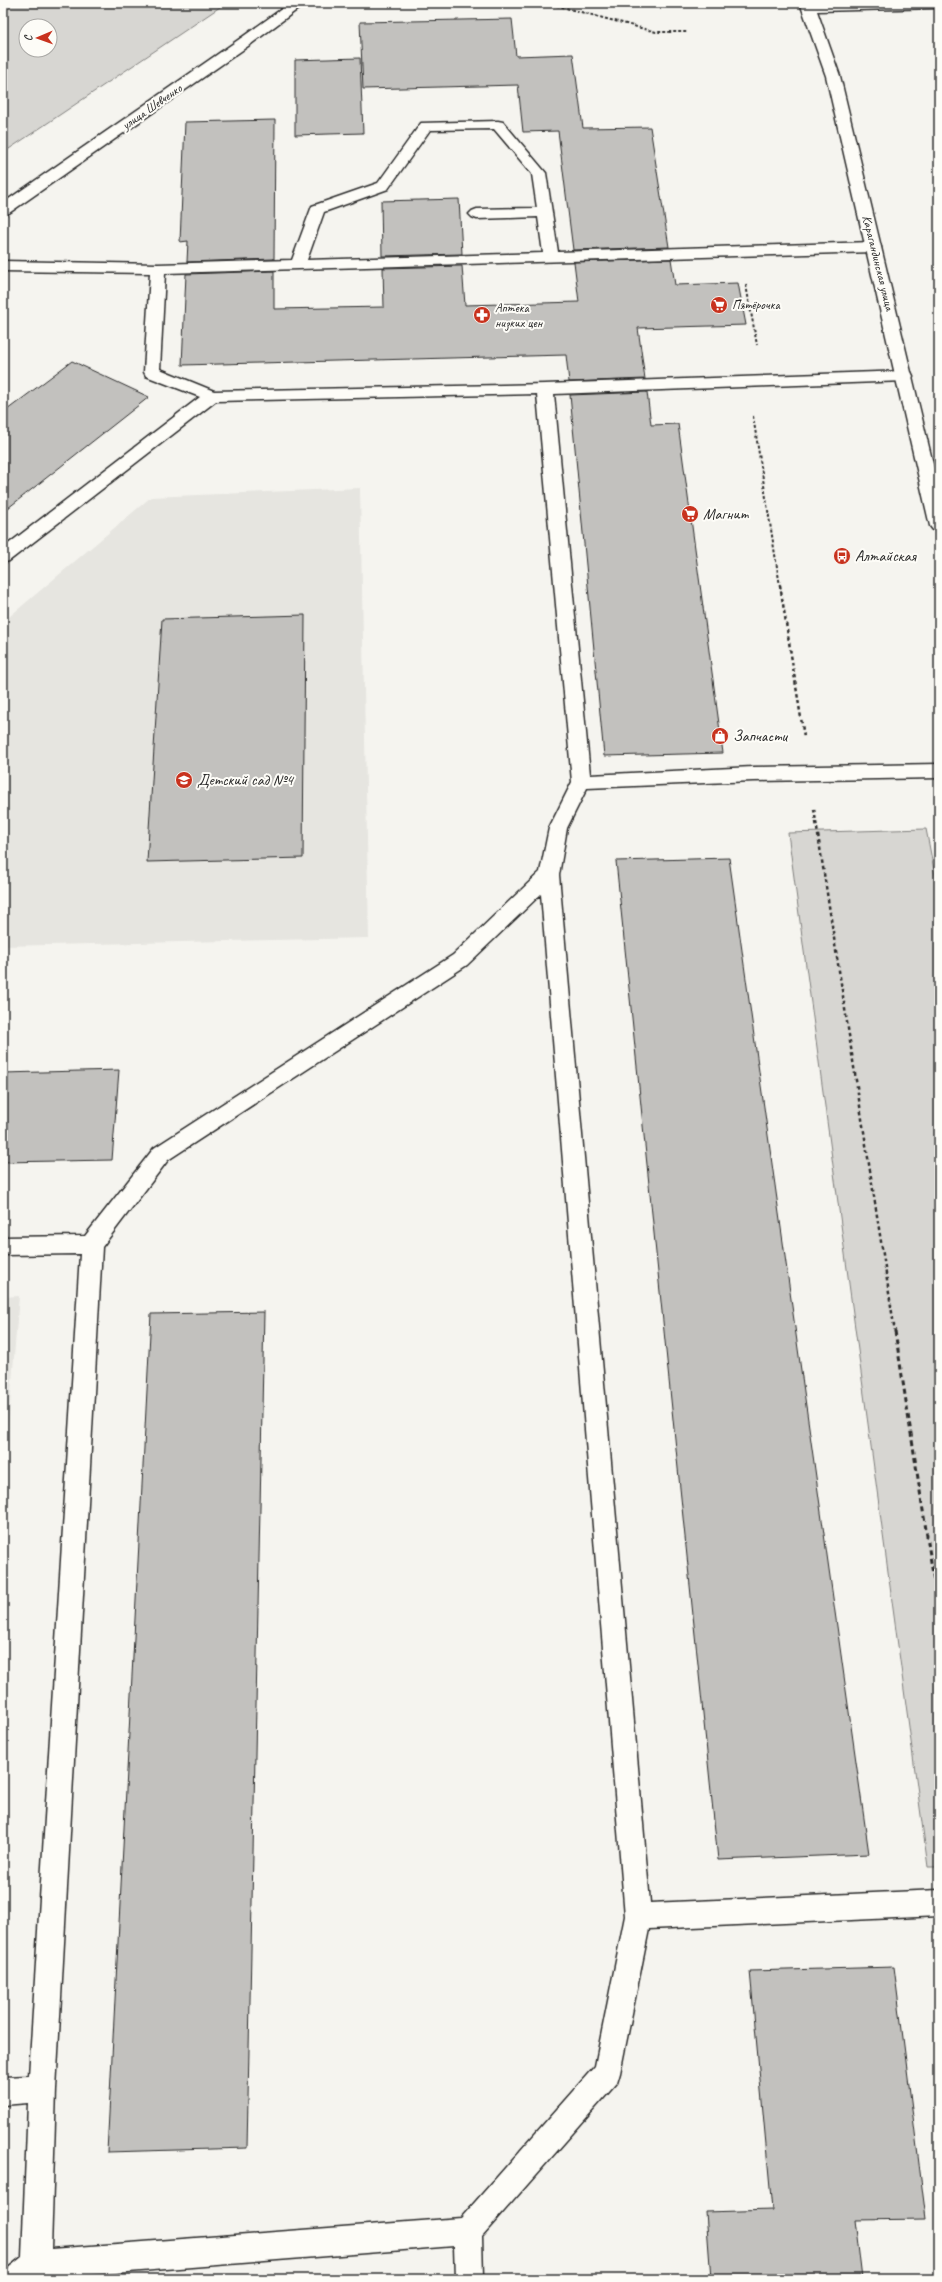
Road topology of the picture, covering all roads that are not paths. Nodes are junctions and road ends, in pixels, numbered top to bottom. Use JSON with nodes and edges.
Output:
{"nodes":[{"id":1,"x":299,"y":3,"type":"edge"},
{"id":2,"x":939,"y":4,"type":"edge"},
{"id":3,"x":808,"y":5,"type":"edge"},
{"id":4,"x":246,"y":41,"type":"joint"},
{"id":5,"x":3,"y":210,"type":"edge"},
{"id":6,"x":545,"y":212,"type":"junction"},
{"id":7,"x":477,"y":214,"type":"dead end"},
{"id":8,"x":873,"y":246,"type":"junction"},
{"id":9,"x":551,"y":255,"type":"junction"},
{"id":10,"x":298,"y":265,"type":"junction"},
{"id":11,"x":3,"y":266,"type":"edge"},
{"id":12,"x":158,"y":269,"type":"junction"},
{"id":13,"x":905,"y":376,"type":"junction"},
{"id":14,"x":545,"y":390,"type":"junction"},
{"id":15,"x":212,"y":396,"type":"junction"},
{"id":16,"x":935,"y":492,"type":"edge"},
{"id":17,"x":939,"y":526,"type":"edge"},
{"id":18,"x":3,"y":557,"type":"edge"},
{"id":19,"x":939,"y":771,"type":"edge"},
{"id":20,"x":582,"y":782,"type":"junction"},
{"id":21,"x":548,"y":875,"type":"junction"},
{"id":22,"x":91,"y":1245,"type":"junction"},
{"id":23,"x":3,"y":1246,"type":"edge"},
{"id":24,"x":939,"y":1903,"type":"edge"},
{"id":25,"x":638,"y":1916,"type":"junction"},
{"id":26,"x":42,"y":2089,"type":"junction"},
{"id":27,"x":3,"y":2091,"type":"edge"},
{"id":28,"x":468,"y":2231,"type":"junction"},
{"id":29,"x":27,"y":2272,"type":"edge"},
{"id":30,"x":469,"y":2279,"type":"edge"}],
"edges":[{"from":1,"to":4,"type":"lane","name":"улица Шевченко"},
{"from":2,"to":3,"type":"main road"},
{"from":3,"to":8,"type":"main road","name":"Карагандинская улица"},
{"from":4,"to":5,"type":"main road","name":"улица Шевченко"},
{"from":6,"to":7,"type":"lane"},
{"from":6,"to":9,"type":"lane"},
{"from":6,"to":10,"type":"lane"},
{"from":8,"to":9,"type":"lane"},
{"from":8,"to":13,"type":"main road","name":"Карагандинская улица"},
{"from":9,"to":10,"type":"lane"},
{"from":10,"to":12,"type":"lane"},
{"from":11,"to":12,"type":"lane"},
{"from":12,"to":15,"type":"lane"},
{"from":13,"to":14,"type":"lane"},
{"from":13,"to":16,"type":"main road","name":"Карагандинская улица"},
{"from":14,"to":15,"type":"lane"},
{"from":14,"to":20,"type":"lane"},
{"from":15,"to":18,"type":"lane"},
{"from":16,"to":17,"type":"main road","name":"Карагандинская улица"},
{"from":19,"to":20,"type":"lane"},
{"from":20,"to":21,"type":"lane"},
{"from":21,"to":22,"type":"lane"},
{"from":21,"to":25,"type":"lane"},
{"from":22,"to":23,"type":"lane"},
{"from":22,"to":26,"type":"lane"},
{"from":24,"to":25,"type":"lane"},
{"from":25,"to":28,"type":"lane"},
{"from":26,"to":27,"type":"lane"},
{"from":26,"to":29,"type":"lane"},
{"from":28,"to":29,"type":"lane"},
{"from":28,"to":30,"type":"lane"}]}
